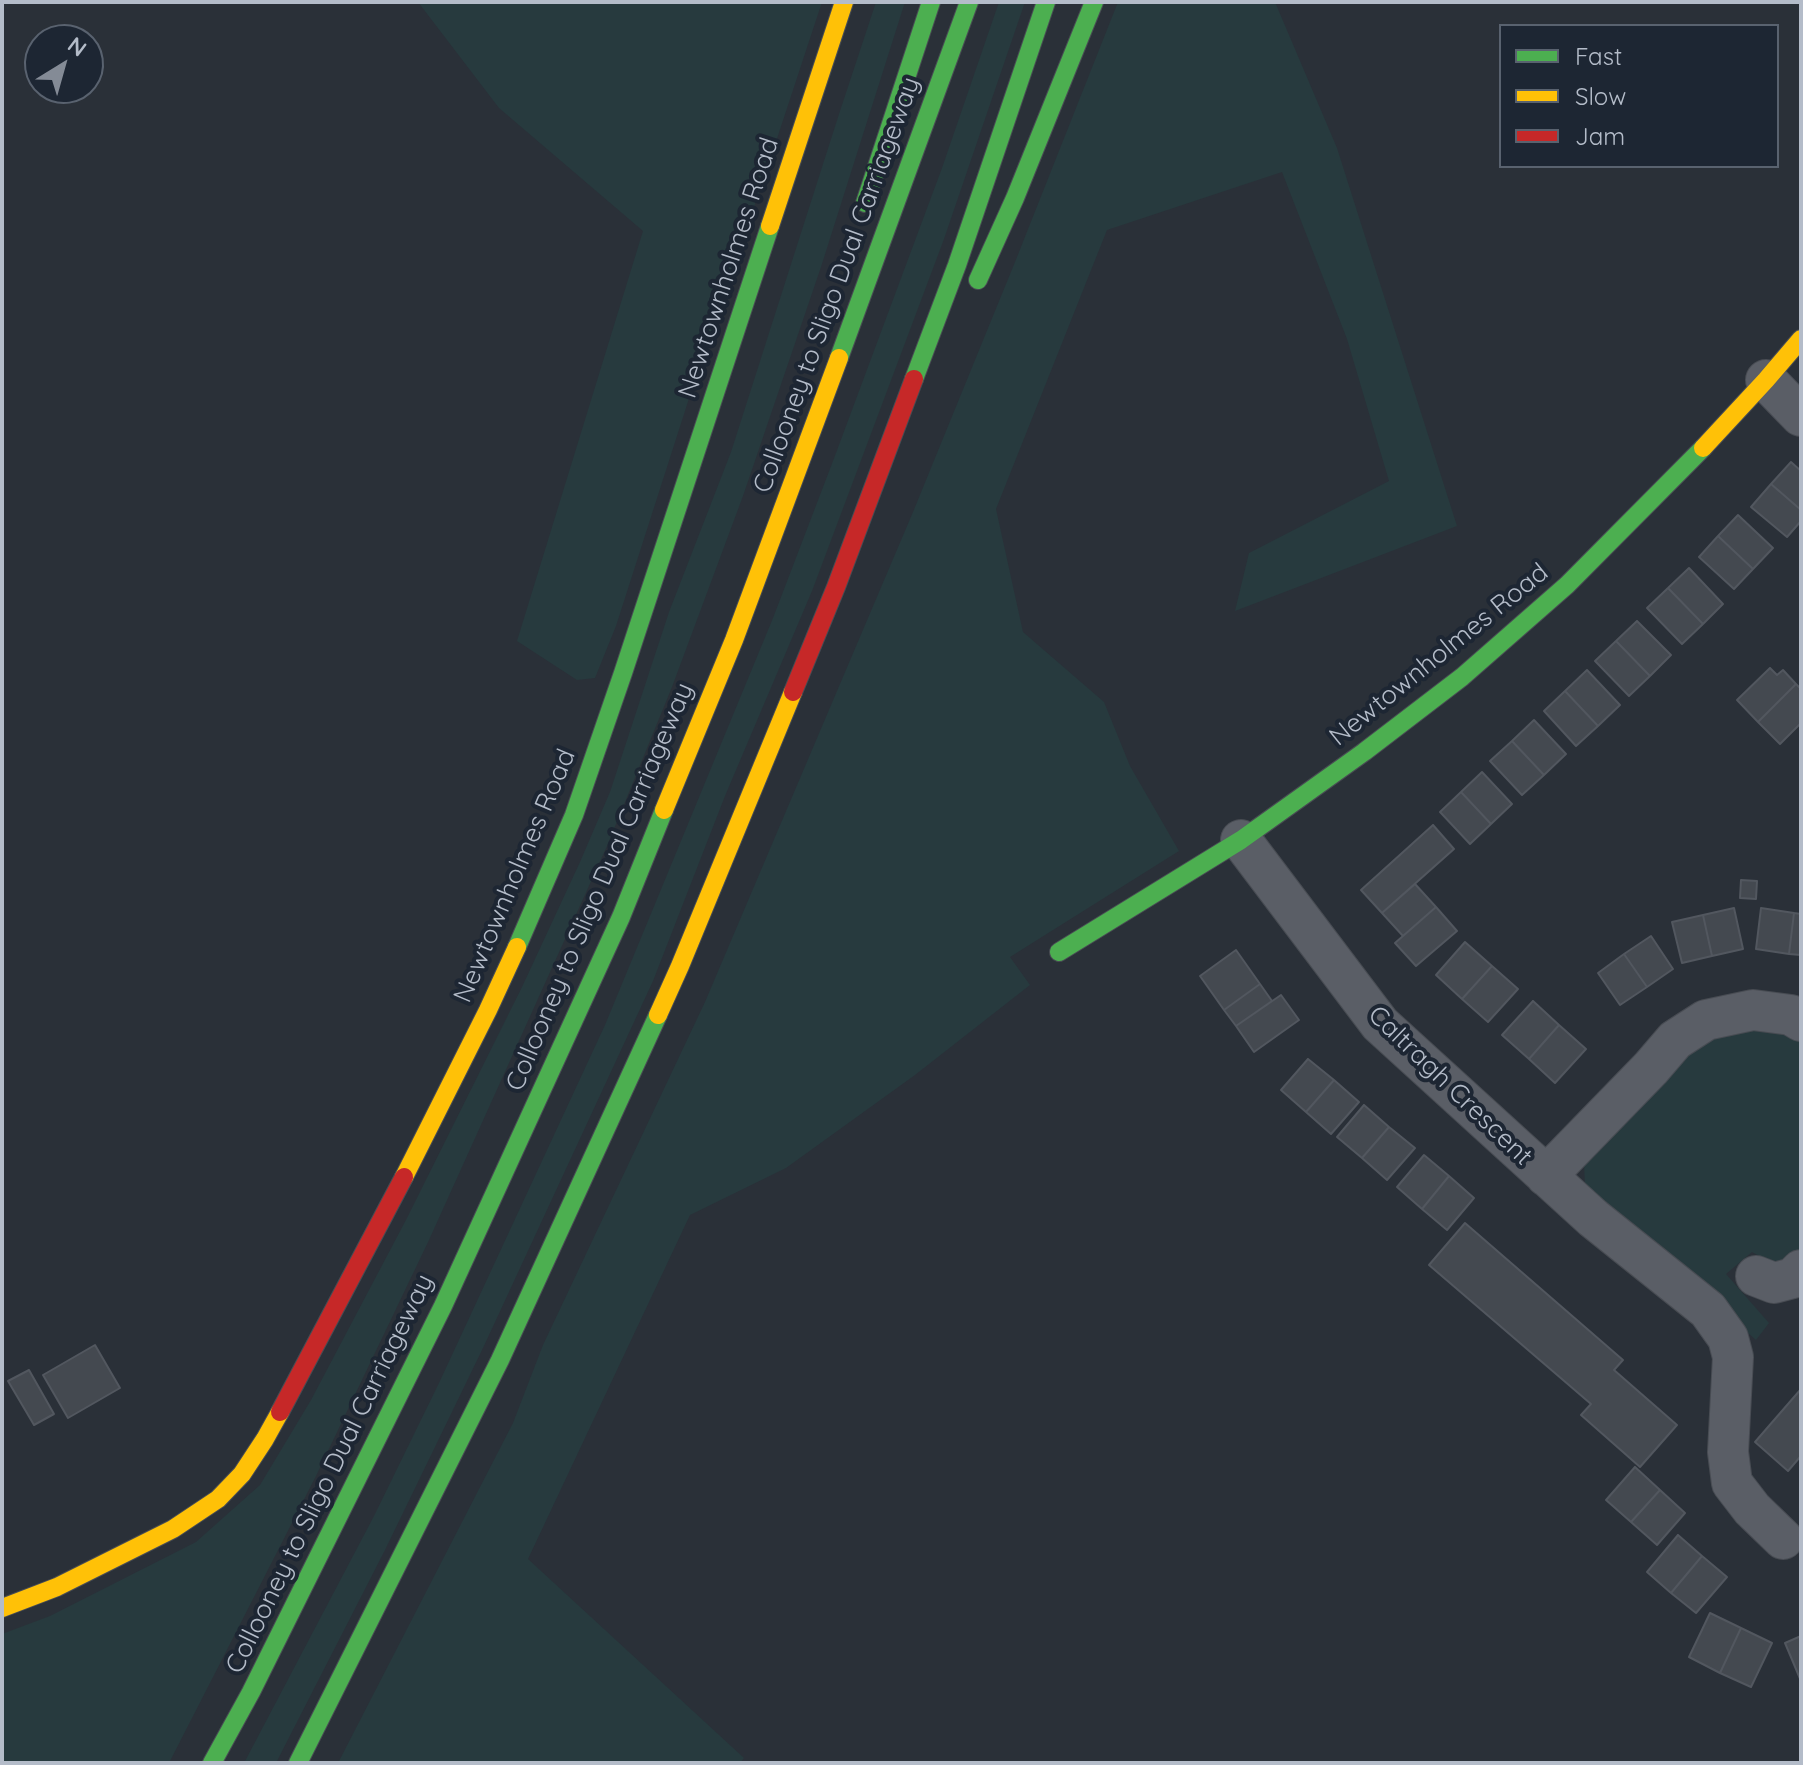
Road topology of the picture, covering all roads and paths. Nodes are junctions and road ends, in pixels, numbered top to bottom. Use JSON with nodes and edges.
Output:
{"nodes":[{"id":1,"x":844,"y":2,"type":"edge"},
{"id":2,"x":931,"y":2,"type":"edge"},
{"id":3,"x":969,"y":2,"type":"edge"},
{"id":4,"x":1046,"y":2,"type":"edge"},
{"id":5,"x":1094,"y":2,"type":"edge"},
{"id":6,"x":859,"y":221,"type":"dead end"},
{"id":7,"x":969,"y":299,"type":"dead end"},
{"id":8,"x":1801,"y":339,"type":"edge"},
{"id":9,"x":936,"y":371,"type":"dead end"},
{"id":10,"x":1766,"y":380,"type":"junction"},
{"id":11,"x":810,"y":385,"type":"dead end"},
{"id":12,"x":1801,"y":416,"type":"edge"},
{"id":13,"x":772,"y":540,"type":"junction"},
{"id":14,"x":836,"y":587,"type":"junction"},
{"id":15,"x":1241,"y":840,"type":"junction"},
{"id":16,"x":1059,"y":952,"type":"dead end"},
{"id":17,"x":1801,"y":1021,"type":"edge"},
{"id":18,"x":1546,"y":1176,"type":"junction"},
{"id":19,"x":1801,"y":1270,"type":"edge"},
{"id":20,"x":1756,"y":1276,"type":"dead end"},
{"id":21,"x":1783,"y":1539,"type":"dead end"},
{"id":22,"x":2,"y":1608,"type":"edge"},
{"id":23,"x":212,"y":1763,"type":"edge"},
{"id":24,"x":298,"y":1763,"type":"edge"}],
"edges":[{"from":1,"to":22,"type":"main road","name":"Newtownholmes Road"},
{"from":2,"to":6,"type":"main road"},
{"from":3,"to":13,"type":"main road","name":"Collooney to Sligo Dual Carriageway"},
{"from":4,"to":14,"type":"main road"},
{"from":5,"to":7,"type":"main road"},
{"from":8,"to":10,"type":"main road","name":"Newtownholmes Road"},
{"from":9,"to":14,"type":"main road"},
{"from":10,"to":12,"type":"street"},
{"from":10,"to":15,"type":"main road","name":"Newtownholmes Road"},
{"from":11,"to":13,"type":"main road"},
{"from":13,"to":23,"type":"main road","name":"Collooney to Sligo Dual Carriageway"},
{"from":14,"to":24,"type":"main road"},
{"from":15,"to":16,"type":"main road","name":"Newtownholmes Road"},
{"from":15,"to":18,"type":"street","name":"Caltragh Crescent"},
{"from":17,"to":18,"type":"street","name":"Caltragh Crescent"},
{"from":18,"to":21,"type":"street","name":"Caltragh Crescent"},
{"from":19,"to":20,"type":"street"}]}
